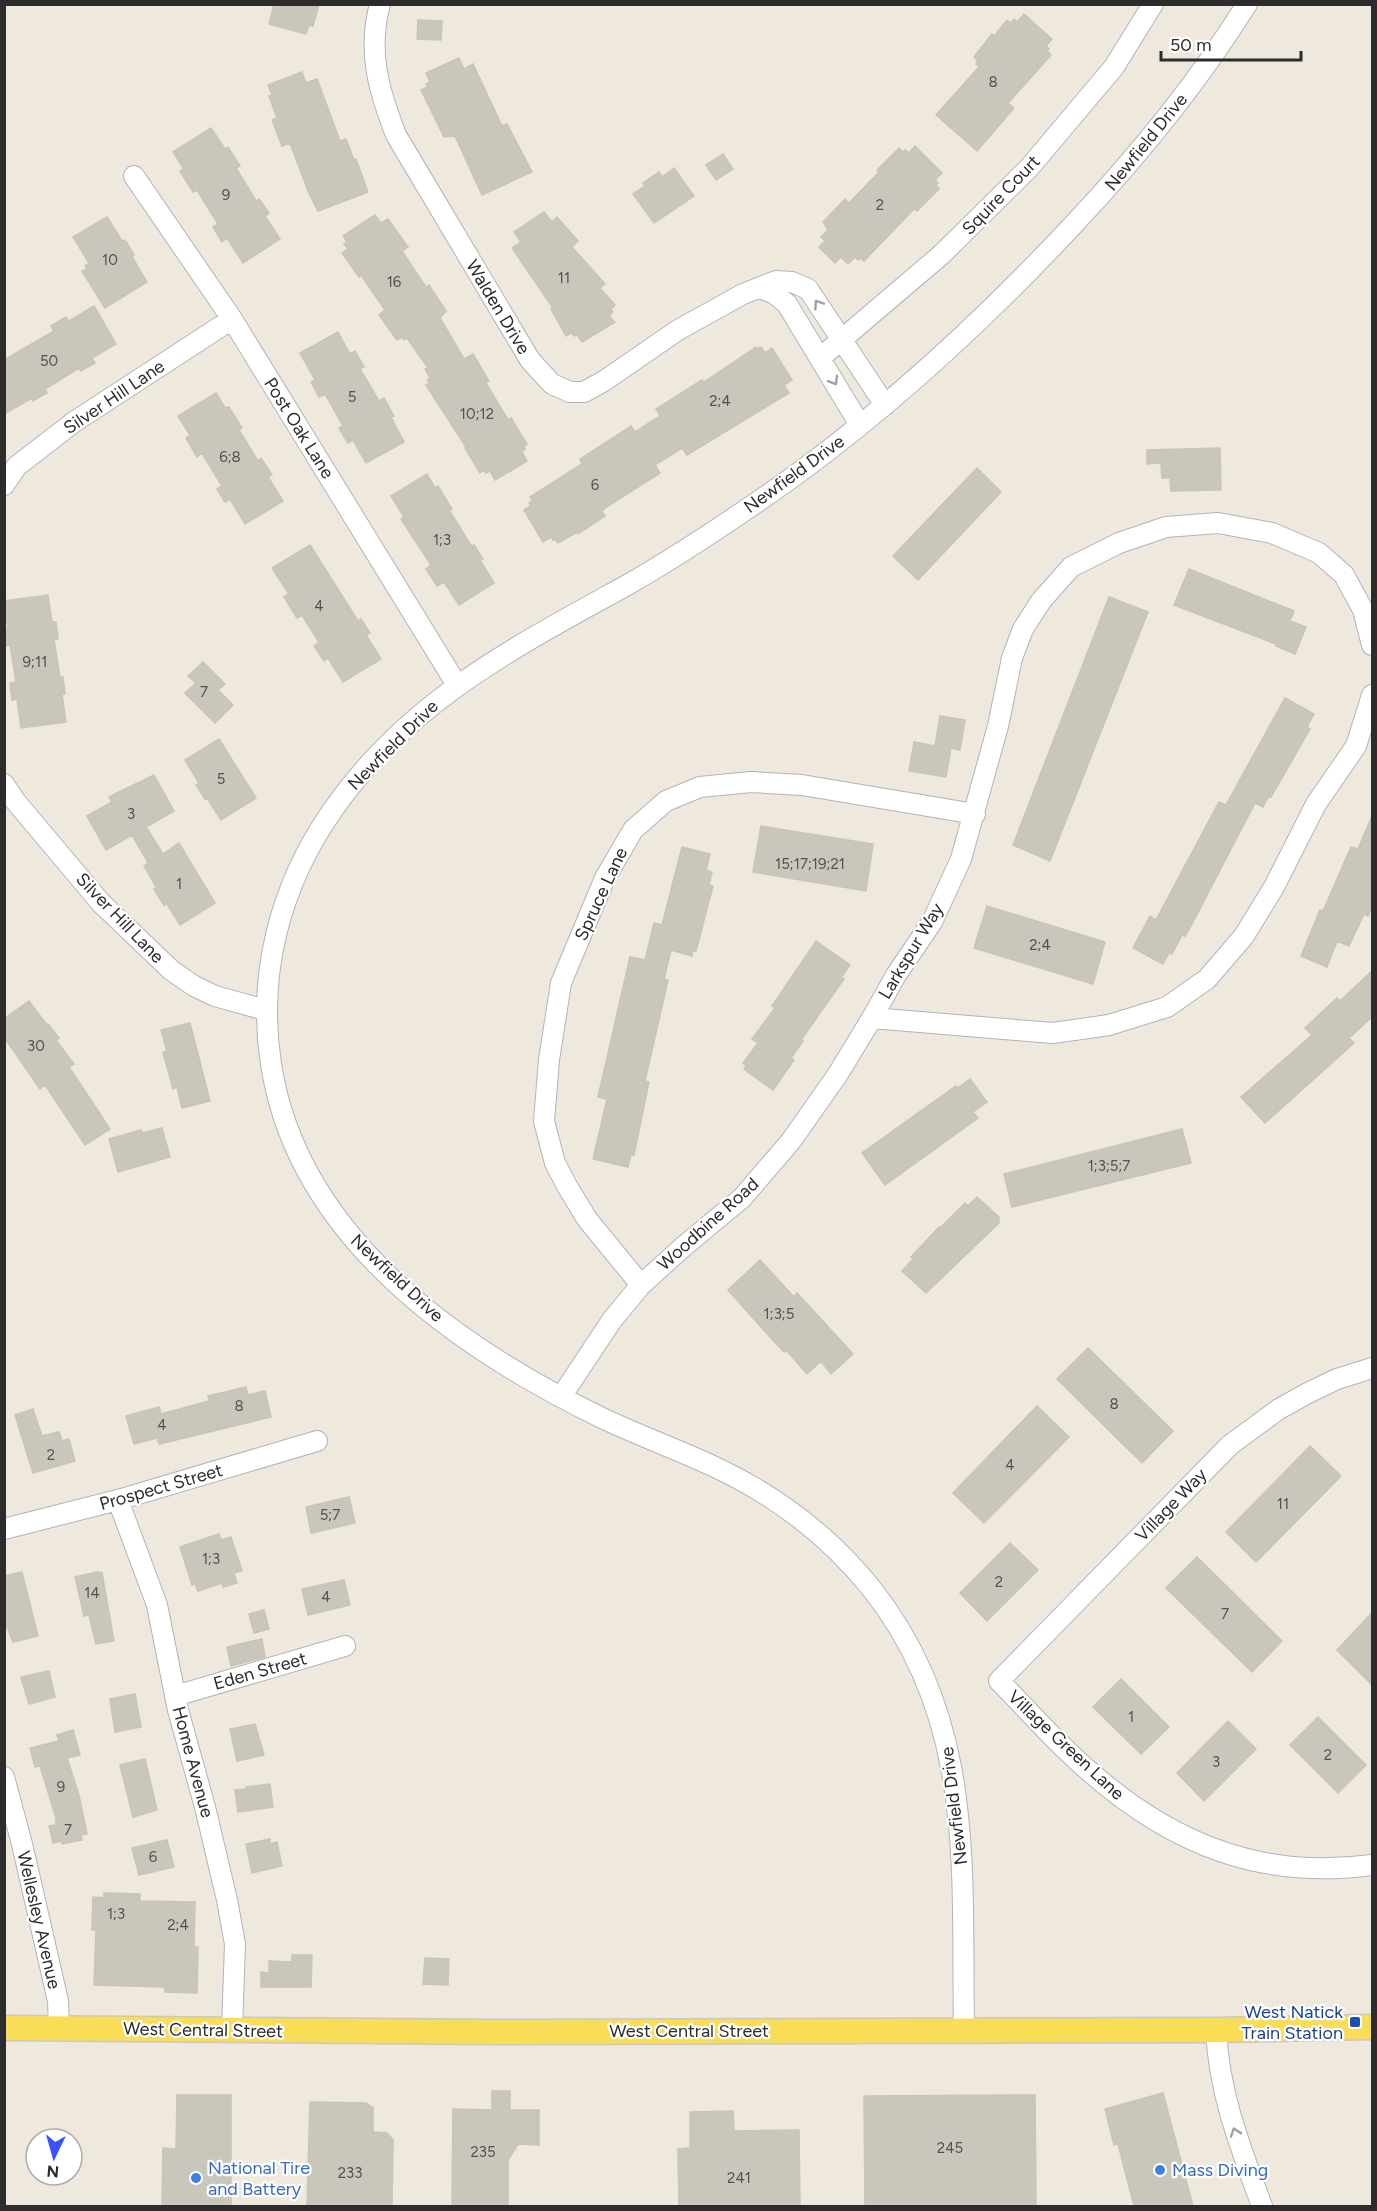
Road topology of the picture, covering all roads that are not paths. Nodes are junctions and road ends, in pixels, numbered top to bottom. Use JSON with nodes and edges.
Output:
{"nodes":[{"id":1,"x":380,"y":4,"type":"edge"},
{"id":2,"x":1153,"y":4,"type":"edge"},
{"id":3,"x":1247,"y":4,"type":"edge"},
{"id":4,"x":134,"y":176,"type":"dead end"},
{"id":5,"x":760,"y":288,"type":"junction"},
{"id":6,"x":232,"y":319,"type":"junction"},
{"id":7,"x":842,"y":341,"type":"junction"},
{"id":8,"x":820,"y":358,"type":"junction"},
{"id":9,"x":885,"y":405,"type":"junction"},
{"id":10,"x":860,"y":425,"type":"junction"},
{"id":11,"x":4,"y":485,"type":"edge"},
{"id":12,"x":1372,"y":645,"type":"edge"},
{"id":13,"x":457,"y":685,"type":"junction"},
{"id":14,"x":1372,"y":695,"type":"edge"},
{"id":15,"x":4,"y":784,"type":"edge"},
{"id":16,"x":975,"y":814,"type":"junction"},
{"id":17,"x":265,"y":1010,"type":"junction"},
{"id":18,"x":872,"y":1018,"type":"junction"},
{"id":19,"x":641,"y":1285,"type":"junction"},
{"id":20,"x":1372,"y":1368,"type":"edge"},
{"id":21,"x":561,"y":1397,"type":"junction"},
{"id":22,"x":317,"y":1441,"type":"dead end"},
{"id":23,"x":118,"y":1500,"type":"junction"},
{"id":24,"x":4,"y":1529,"type":"edge"},
{"id":25,"x":345,"y":1646,"type":"dead end"},
{"id":26,"x":999,"y":1682,"type":"joint"},
{"id":27,"x":175,"y":1696,"type":"junction"},
{"id":28,"x":4,"y":1777,"type":"edge"},
{"id":29,"x":1372,"y":1865,"type":"edge"},
{"id":30,"x":1372,"y":2026,"type":"edge"},
{"id":31,"x":4,"y":2028,"type":"edge"},
{"id":32,"x":59,"y":2028,"type":"junction"},
{"id":33,"x":231,"y":2030,"type":"junction"},
{"id":34,"x":964,"y":2030,"type":"junction"},
{"id":35,"x":1215,"y":2030,"type":"junction"},
{"id":36,"x":1262,"y":2206,"type":"edge"}],
"edges":[{"from":1,"to":5,"type":"street","name":"Walden Drive"},
{"from":2,"to":7,"type":"street","name":"Squire Court"},
{"from":3,"to":9,"type":"street","name":"Newfield Drive"},
{"from":4,"to":6,"type":"street","name":"Post Oak Lane"},
{"from":7,"to":5,"type":"street","name":"Walden Drive","one_way":true},
{"from":5,"to":8,"type":"street"},
{"from":6,"to":11,"type":"street","name":"Silver Hill Lane"},
{"from":6,"to":13,"type":"street","name":"Post Oak Lane"},
{"from":7,"to":8,"type":"street","name":"Squire Court"},
{"from":7,"to":9,"type":"street","name":"Walden Drive"},
{"from":8,"to":10,"type":"street","one_way":true},
{"from":9,"to":10,"type":"street","name":"Newfield Drive"},
{"from":10,"to":13,"type":"street","name":"Newfield Drive"},
{"from":12,"to":16,"type":"street","name":"Larkspur Way"},
{"from":13,"to":17,"type":"street","name":"Newfield Drive"},
{"from":14,"to":18,"type":"street","name":"Larkspur Way"},
{"from":15,"to":17,"type":"street","name":"Silver Hill Lane"},
{"from":16,"to":18,"type":"street","name":"Larkspur Way"},
{"from":16,"to":19,"type":"street","name":"Spruce Lane"},
{"from":17,"to":21,"type":"street","name":"Newfield Drive"},
{"from":18,"to":19,"type":"street","name":"Woodbine Road"},
{"from":19,"to":21,"type":"street","name":"Woodbine Road"},
{"from":20,"to":26,"type":"street","name":"Village Way"},
{"from":21,"to":34,"type":"street","name":"Newfield Drive"},
{"from":22,"to":23,"type":"street","name":"Prospect Street"},
{"from":23,"to":24,"type":"street","name":"Prospect Street"},
{"from":23,"to":27,"type":"street","name":"Home Avenue"},
{"from":25,"to":27,"type":"street","name":"Eden Street"},
{"from":26,"to":29,"type":"street","name":"Village Green Lane"},
{"from":27,"to":33,"type":"street","name":"Home Avenue"},
{"from":28,"to":32,"type":"street","name":"Wellesley Avenue"},
{"from":30,"to":35,"type":"main road","name":"West Central Street"},
{"from":31,"to":32,"type":"main road","name":"West Central Street"},
{"from":32,"to":33,"type":"main road","name":"West Central Street"},
{"from":33,"to":34,"type":"main road","name":"West Central Street"},
{"from":34,"to":35,"type":"main road","name":"West Central Street"},
{"from":36,"to":35,"type":"street","one_way":true}]}
